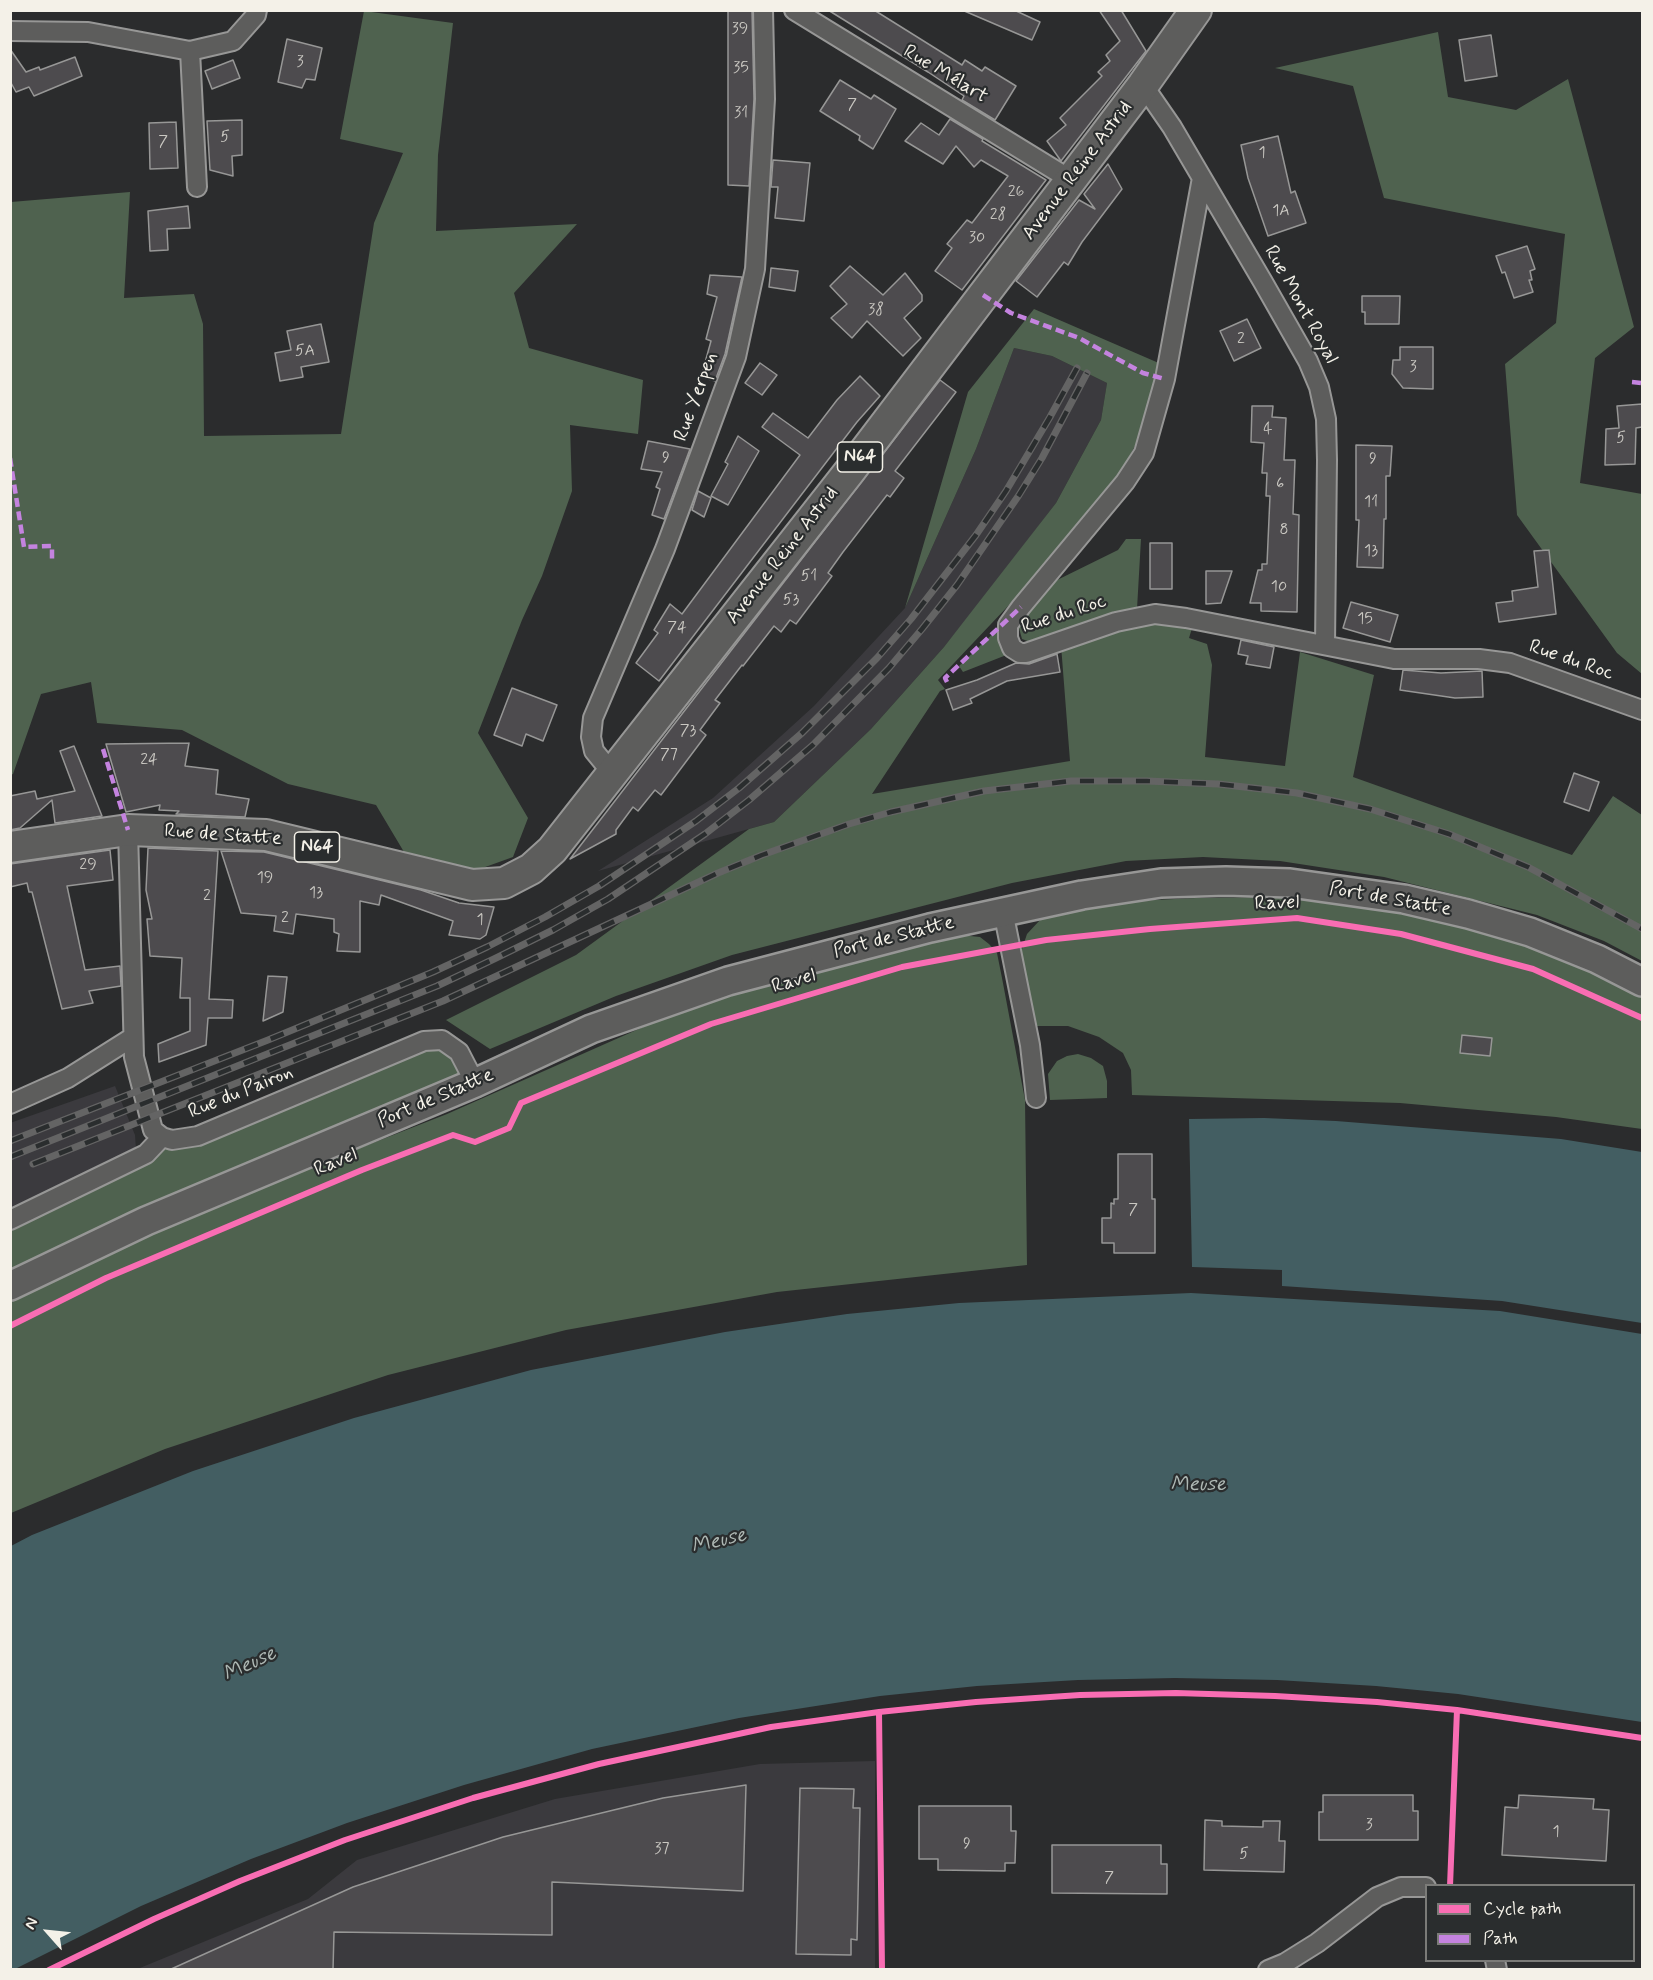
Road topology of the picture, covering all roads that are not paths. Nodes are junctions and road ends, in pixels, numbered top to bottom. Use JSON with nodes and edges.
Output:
{"nodes":[{"id":1,"x":258,"y":10,"type":"edge"},
{"id":2,"x":763,"y":10,"type":"edge"},
{"id":3,"x":794,"y":10,"type":"edge"},
{"id":4,"x":1196,"y":10,"type":"edge"},
{"id":5,"x":10,"y":31,"type":"edge"},
{"id":6,"x":190,"y":51,"type":"junction"},
{"id":7,"x":1143,"y":86,"type":"junction"},
{"id":8,"x":1202,"y":178,"type":"junction"},
{"id":9,"x":1071,"y":180,"type":"junction"},
{"id":10,"x":197,"y":187,"type":"dead end"},
{"id":11,"x":1325,"y":645,"type":"junction"},
{"id":12,"x":1642,"y":710,"type":"edge"},
{"id":13,"x":612,"y":773,"type":"junction"},
{"id":14,"x":128,"y":830,"type":"junction"},
{"id":15,"x":10,"y":847,"type":"edge"},
{"id":16,"x":504,"y":883,"type":"joint"},
{"id":17,"x":1003,"y":911,"type":"junction"},
{"id":18,"x":1642,"y":982,"type":"edge"},
{"id":19,"x":133,"y":1037,"type":"junction"},
{"id":20,"x":475,"y":1083,"type":"junction"},
{"id":21,"x":1036,"y":1098,"type":"dead end"},
{"id":22,"x":10,"y":1104,"type":"edge"},
{"id":23,"x":162,"y":1137,"type":"junction"},
{"id":24,"x":10,"y":1220,"type":"edge"},
{"id":25,"x":10,"y":1286,"type":"edge"},
{"id":26,"x":1425,"y":1887,"type":"edge"},
{"id":27,"x":1268,"y":1970,"type":"edge"}],
"edges":[{"from":1,"to":6,"type":"street"},
{"from":2,"to":13,"type":"street","name":"Rue Yerpen"},
{"from":3,"to":9,"type":"street","name":"Rue Mélart"},
{"from":4,"to":7,"type":"main road","name":"Avenue Reine Astrid","number":"N64"},
{"from":5,"to":6,"type":"street"},
{"from":6,"to":10,"type":"street"},
{"from":7,"to":8,"type":"street","name":"Rue Mont Royal"},
{"from":7,"to":9,"type":"main road","name":"Avenue Reine Astrid","number":"N64"},
{"from":8,"to":11,"type":"street","name":"Rue Mont Royal"},
{"from":8,"to":11,"type":"street","name":"Rue du Roc"},
{"from":9,"to":13,"type":"main road","name":"Avenue Reine Astrid","number":"N64"},
{"from":11,"to":12,"type":"street","name":"Rue du Roc"},
{"from":13,"to":16,"type":"main road","name":"Avenue Reine Astrid","number":"N64"},
{"from":14,"to":15,"type":"main road","name":"Rue de Statte","number":"N64"},
{"from":14,"to":16,"type":"main road","name":"Rue de Statte","number":"N64"},
{"from":14,"to":19,"type":"street"},
{"from":17,"to":18,"type":"street","name":"Port de Statte"},
{"from":17,"to":20,"type":"street","name":"Port de Statte"},
{"from":17,"to":21,"type":"street"},
{"from":19,"to":22,"type":"street"},
{"from":19,"to":23,"type":"street"},
{"from":20,"to":23,"type":"street","name":"Rue du Pairon"},
{"from":20,"to":25,"type":"street","name":"Port de Statte"},
{"from":23,"to":24,"type":"street"},
{"from":26,"to":27,"type":"street"}]}
